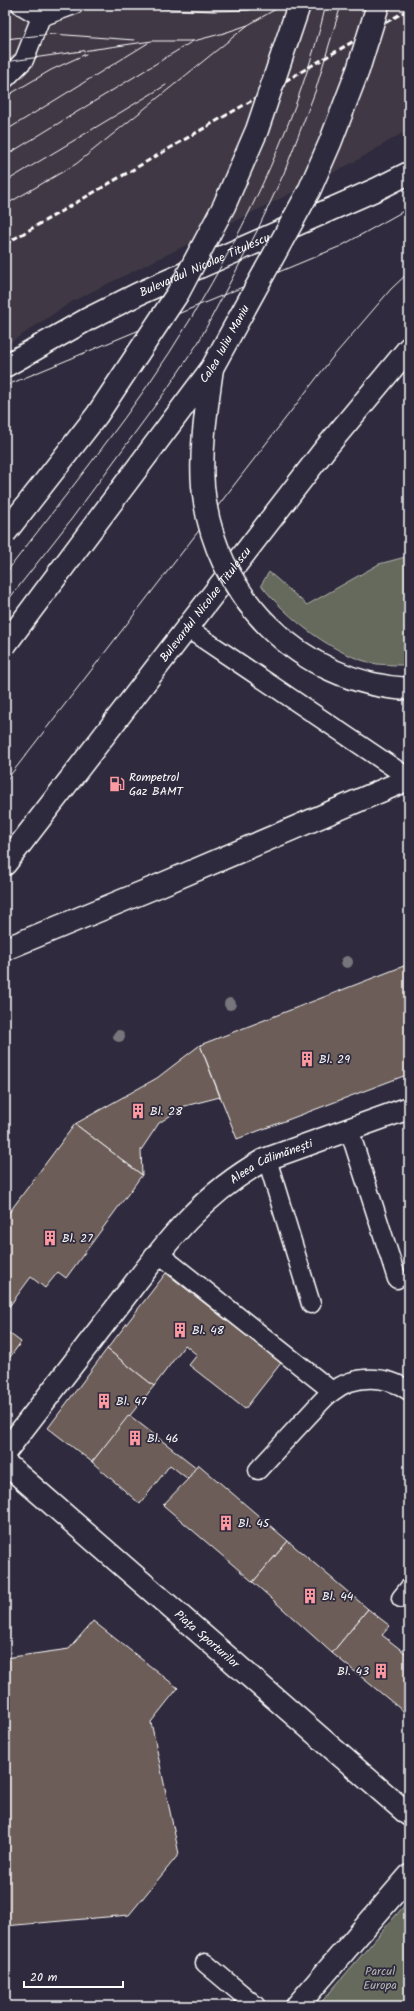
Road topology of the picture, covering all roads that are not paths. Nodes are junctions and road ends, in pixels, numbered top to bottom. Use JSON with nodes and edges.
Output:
{"nodes":[{"id":1,"x":21,"y":5,"type":"edge"},
{"id":2,"x":74,"y":5,"type":"edge"},
{"id":3,"x":299,"y":5,"type":"edge"},
{"id":4,"x":378,"y":5,"type":"edge"},
{"id":5,"x":41,"y":17,"type":"junction"},
{"id":6,"x":5,"y":79,"type":"edge"},
{"id":7,"x":409,"y":173,"type":"edge"},
{"id":8,"x":409,"y":348,"type":"edge"},
{"id":9,"x":5,"y":366,"type":"edge"},
{"id":10,"x":212,"y":368,"type":"junction"},
{"id":11,"x":5,"y":533,"type":"edge"},
{"id":12,"x":187,"y":628,"type":"junction"},
{"id":13,"x":5,"y":645,"type":"edge"},
{"id":14,"x":409,"y":689,"type":"edge"},
{"id":15,"x":409,"y":779,"type":"edge"},
{"id":16,"x":5,"y":864,"type":"edge"},
{"id":17,"x":5,"y":949,"type":"edge"},
{"id":18,"x":409,"y":1108,"type":"edge"},
{"id":19,"x":349,"y":1130,"type":"junction"},
{"id":20,"x":267,"y":1158,"type":"junction"},
{"id":21,"x":158,"y":1253,"type":"junction"},
{"id":22,"x":397,"y":1279,"type":"dead end"},
{"id":23,"x":311,"y":1304,"type":"dead end"},
{"id":24,"x":332,"y":1391,"type":"junction"},
{"id":25,"x":409,"y":1391,"type":"edge"},
{"id":26,"x":5,"y":1452,"type":"edge"},
{"id":27,"x":5,"y":1463,"type":"edge"},
{"id":28,"x":258,"y":1470,"type":"dead end"},
{"id":29,"x":409,"y":1816,"type":"edge"},
{"id":30,"x":409,"y":1876,"type":"edge"},
{"id":31,"x":205,"y":1962,"type":"dead end"},
{"id":32,"x":256,"y":2006,"type":"edge"},
{"id":33,"x":298,"y":2006,"type":"edge"}],
"edges":[{"from":1,"to":5,"type":"lane"},
{"from":2,"to":5,"type":"lane"},
{"from":3,"to":11,"type":"main road","bridge":true},
{"from":4,"to":10,"type":"main road","name":"Calea Iuliu Maniu","bridge":true},
{"from":5,"to":6,"type":"lane"},
{"from":7,"to":9,"type":"main road","name":"Bulevardul Nicolae Titulescu"},
{"from":8,"to":12,"type":"main road","name":"Bulevardul Nicolae Titulescu"},
{"from":10,"to":13,"type":"main road","name":"Calea Iuliu Maniu","bridge":true},
{"from":10,"to":14,"type":"main road","bridge":true},
{"from":12,"to":15,"type":"lane"},
{"from":12,"to":16,"type":"main road","name":"Bulevardul Nicolae Titulescu"},
{"from":15,"to":17,"type":"main road"},
{"from":18,"to":19,"type":"main road","name":"Aleea Călimănești"},
{"from":19,"to":20,"type":"main road","name":"Aleea Călimănești"},
{"from":19,"to":22,"type":"lane"},
{"from":20,"to":21,"type":"main road","name":"Aleea Călimănești"},
{"from":20,"to":23,"type":"lane"},
{"from":21,"to":24,"type":"lane"},
{"from":21,"to":26,"type":"main road","name":"Aleea Călimănești"},
{"from":24,"to":25,"type":"lane"},
{"from":24,"to":28,"type":"lane"},
{"from":27,"to":29,"type":"main road","name":"Piața Sporturilor"},
{"from":30,"to":33,"type":"main road"},
{"from":31,"to":32,"type":"lane"}]}
